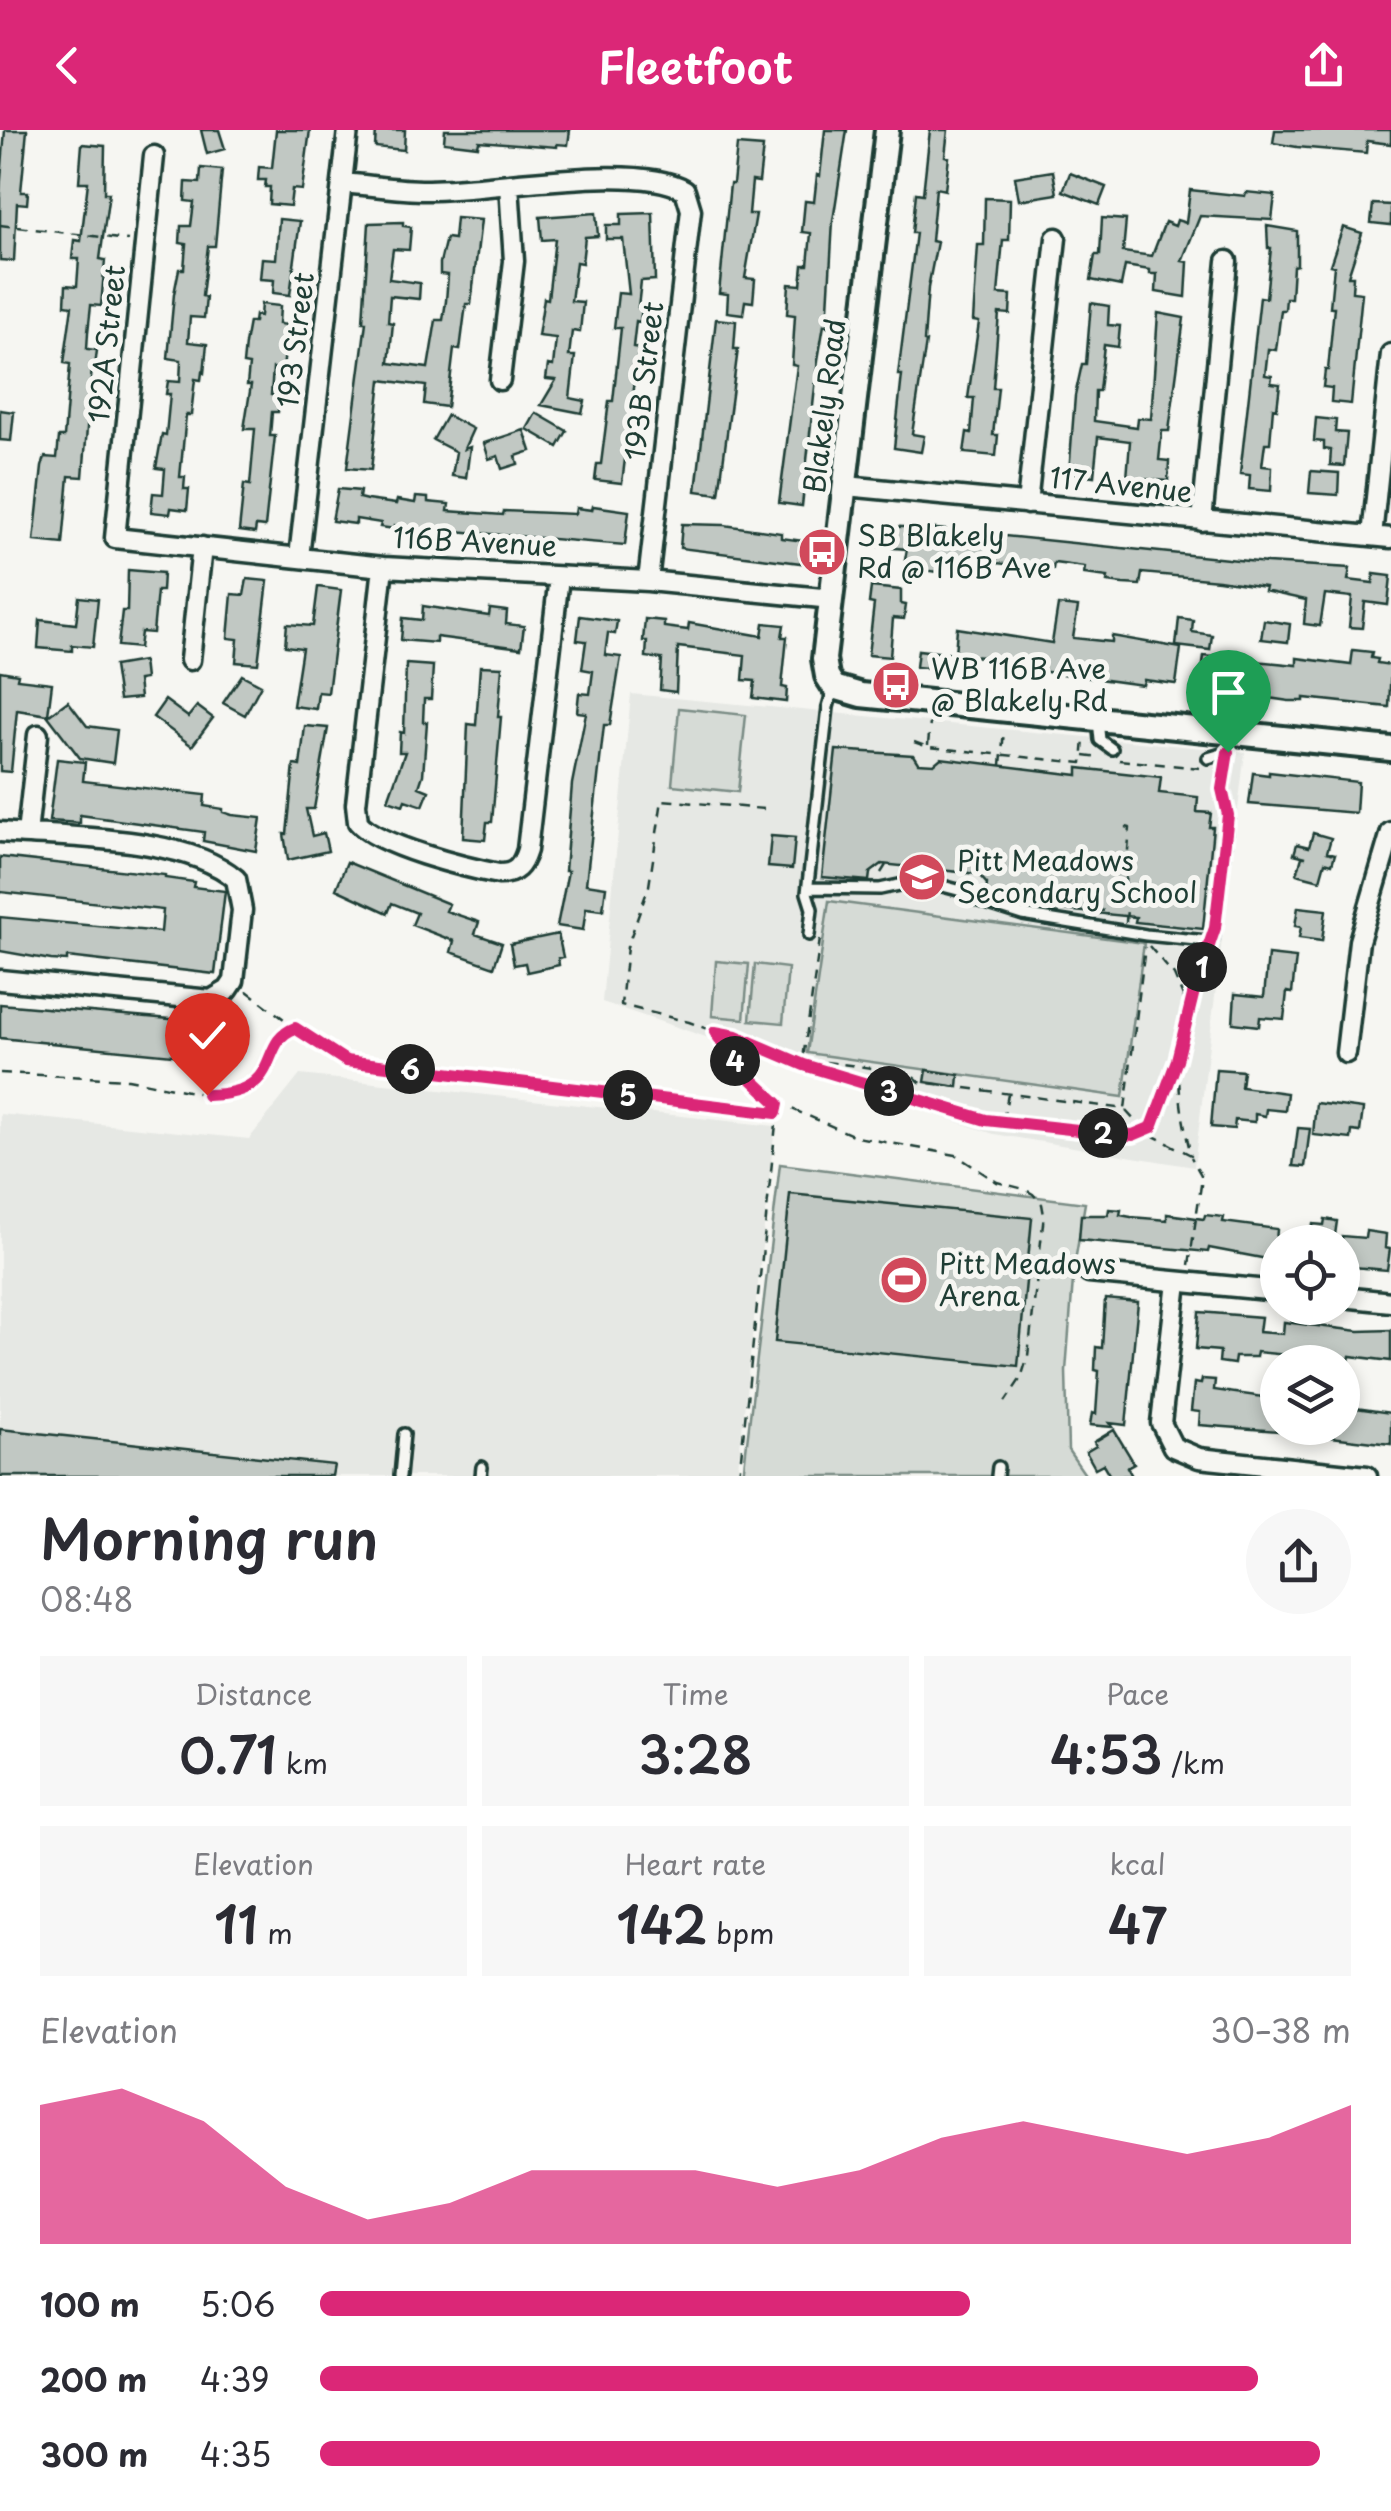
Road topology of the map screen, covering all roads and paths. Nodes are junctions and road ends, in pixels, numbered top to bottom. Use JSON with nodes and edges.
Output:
{"nodes":[{"id":1,"x":348,"y":130,"type":"edge"},
{"id":2,"x":887,"y":130,"type":"edge"},
{"id":3,"x":154,"y":156,"type":"dead end"},
{"id":4,"x":342,"y":183,"type":"junction"},
{"id":5,"x":509,"y":185,"type":"junction"},
{"id":6,"x":0,"y":225,"type":"edge"},
{"id":7,"x":1056,"y":238,"type":"dead end"},
{"id":8,"x":144,"y":242,"type":"junction"},
{"id":9,"x":1227,"y":261,"type":"dead end"},
{"id":10,"x":1391,"y":354,"type":"edge"},
{"id":11,"x":500,"y":380,"type":"dead end"},
{"id":12,"x":846,"y":486,"type":"junction"},
{"id":13,"x":1027,"y":504,"type":"junction"},
{"id":14,"x":1202,"y":521,"type":"junction"},
{"id":15,"x":1382,"y":537,"type":"edge"},
{"id":16,"x":115,"y":538,"type":"joint"},
{"id":17,"x":202,"y":547,"type":"junction"},
{"id":18,"x":299,"y":556,"type":"junction"},
{"id":19,"x":383,"y":567,"type":"junction"},
{"id":20,"x":559,"y":576,"type":"junction"},
{"id":21,"x":648,"y":580,"type":"junction"},
{"id":22,"x":832,"y":599,"type":"junction"},
{"id":23,"x":190,"y":660,"type":"dead end"},
{"id":24,"x":834,"y":686,"type":"junction"},
{"id":25,"x":930,"y":717,"type":"dead end"},
{"id":26,"x":1004,"y":724,"type":"dead end"},
{"id":27,"x":1091,"y":726,"type":"junction"},
{"id":28,"x":38,"y":735,"type":"dead end"},
{"id":29,"x":914,"y":742,"type":"dead end"},
{"id":30,"x":1229,"y":742,"type":"junction"},
{"id":31,"x":928,"y":747,"type":"junction"},
{"id":32,"x":1112,"y":748,"type":"dead end"},
{"id":33,"x":1391,"y":749,"type":"edge"},
{"id":34,"x":1002,"y":755,"type":"junction"},
{"id":35,"x":1082,"y":756,"type":"junction"},
{"id":36,"x":1100,"y":758,"type":"dead end"},
{"id":37,"x":1208,"y":758,"type":"dead end"},
{"id":38,"x":1118,"y":760,"type":"dead end"},
{"id":39,"x":1001,"y":764,"type":"dead end"},
{"id":40,"x":1224,"y":771,"type":"junction"},
{"id":41,"x":764,"y":808,"type":"dead end"},
{"id":42,"x":1126,"y":827,"type":"dead end"},
{"id":43,"x":0,"y":832,"type":"edge"},
{"id":44,"x":1391,"y":832,"type":"edge"},
{"id":45,"x":28,"y":834,"type":"junction"},
{"id":46,"x":886,"y":865,"type":"dead end"},
{"id":47,"x":877,"y":872,"type":"dead end"},
{"id":48,"x":807,"y":891,"type":"junction"},
{"id":49,"x":822,"y":928,"type":"dead end"},
{"id":50,"x":1125,"y":932,"type":"junction"},
{"id":51,"x":809,"y":935,"type":"dead end"},
{"id":52,"x":1146,"y":935,"type":"junction"},
{"id":53,"x":1212,"y":938,"type":"junction"},
{"id":54,"x":0,"y":980,"type":"edge"},
{"id":55,"x":234,"y":982,"type":"junction"},
{"id":56,"x":1188,"y":1010,"type":"junction"},
{"id":57,"x":295,"y":1028,"type":"junction"},
{"id":58,"x":715,"y":1032,"type":"junction"},
{"id":59,"x":1346,"y":1053,"type":"dead end"},
{"id":60,"x":1177,"y":1060,"type":"junction"},
{"id":61,"x":0,"y":1073,"type":"edge"},
{"id":62,"x":1009,"y":1093,"type":"junction"},
{"id":63,"x":778,"y":1104,"type":"junction"},
{"id":64,"x":1125,"y":1109,"type":"junction"},
{"id":65,"x":776,"y":1113,"type":"junction"},
{"id":66,"x":1002,"y":1122,"type":"junction"},
{"id":67,"x":1144,"y":1131,"type":"junction"},
{"id":68,"x":1191,"y":1155,"type":"junction"},
{"id":69,"x":1089,"y":1273,"type":"dead end"},
{"id":70,"x":1182,"y":1276,"type":"junction"},
{"id":71,"x":1260,"y":1288,"type":"edge"},
{"id":72,"x":1360,"y":1299,"type":"edge"},
{"id":73,"x":1391,"y":1302,"type":"edge"},
{"id":74,"x":1006,"y":1402,"type":"dead end"},
{"id":75,"x":404,"y":1434,"type":"dead end"},
{"id":76,"x":400,"y":1476,"type":"edge"},
{"id":77,"x":739,"y":1476,"type":"edge"},
{"id":78,"x":1367,"y":1476,"type":"edge"}],
"edges":[{"from":1,"to":4,"type":"street","name":"193 Street"},
{"from":2,"to":12,"type":"street","name":"Blakely Road"},
{"from":3,"to":8,"type":"street","name":"192A Street"},
{"from":4,"to":5,"type":"street"},
{"from":4,"to":18,"type":"street","name":"193 Street"},
{"from":5,"to":11,"type":"street"},
{"from":5,"to":21,"type":"street","name":"193B Street"},
{"from":6,"to":8,"type":"path"},
{"from":7,"to":13,"type":"street"},
{"from":8,"to":16,"type":"street","name":"192A Street"},
{"from":9,"to":14,"type":"street"},
{"from":10,"to":15,"type":"street"},
{"from":12,"to":13,"type":"street","name":"117 Avenue"},
{"from":12,"to":22,"type":"street","name":"Blakely Road"},
{"from":13,"to":14,"type":"street","name":"117 Avenue"},
{"from":14,"to":15,"type":"street","name":"117 Avenue"},
{"from":16,"to":17,"type":"street","name":"116B Avenue"},
{"from":17,"to":18,"type":"street","name":"116B Avenue"},
{"from":17,"to":23,"type":"street"},
{"from":18,"to":19,"type":"street","name":"116B Avenue"},
{"from":19,"to":20,"type":"street","name":"116B Avenue"},
{"from":19,"to":20,"type":"street"},
{"from":20,"to":21,"type":"street","name":"116B Avenue"},
{"from":21,"to":22,"type":"street","name":"116B Avenue"},
{"from":22,"to":24,"type":"street","name":"Blakely Road"},
{"from":24,"to":27,"type":"street"},
{"from":24,"to":48,"type":"lane"},
{"from":25,"to":31,"type":"path"},
{"from":26,"to":34,"type":"path"},
{"from":27,"to":30,"type":"street"},
{"from":27,"to":32,"type":"lane"},
{"from":27,"to":35,"type":"path"},
{"from":28,"to":45,"type":"street"},
{"from":29,"to":31,"type":"path"},
{"from":30,"to":33,"type":"street"},
{"from":30,"to":37,"type":"lane"},
{"from":30,"to":40,"type":"lane"},
{"from":31,"to":34,"type":"path"},
{"from":34,"to":35,"type":"path"},
{"from":34,"to":39,"type":"path"},
{"from":35,"to":36,"type":"path"},
{"from":38,"to":40,"type":"path"},
{"from":40,"to":53,"type":"lane"},
{"from":41,"to":58,"type":"path"},
{"from":42,"to":50,"type":"path"},
{"from":43,"to":45,"type":"street"},
{"from":44,"to":59,"type":"street"},
{"from":45,"to":55,"type":"street"},
{"from":46,"to":47,"type":"path"},
{"from":48,"to":50,"type":"lane"},
{"from":48,"to":51,"type":"lane"},
{"from":49,"to":62,"type":"path"},
{"from":50,"to":52,"type":"lane"},
{"from":52,"to":53,"type":"lane"},
{"from":52,"to":56,"type":"path"},
{"from":52,"to":64,"type":"path"},
{"from":53,"to":56,"type":"path"},
{"from":54,"to":55,"type":"street"},
{"from":55,"to":57,"type":"path"},
{"from":56,"to":60,"type":"path"},
{"from":57,"to":61,"type":"path"},
{"from":57,"to":65,"type":"path"},
{"from":58,"to":63,"type":"path"},
{"from":58,"to":66,"type":"path"},
{"from":60,"to":67,"type":"path"},
{"from":60,"to":68,"type":"path"},
{"from":62,"to":64,"type":"path"},
{"from":62,"to":66,"type":"path"},
{"from":63,"to":65,"type":"path"},
{"from":63,"to":74,"type":"path"},
{"from":64,"to":67,"type":"path"},
{"from":65,"to":77,"type":"path"},
{"from":66,"to":67,"type":"path"},
{"from":67,"to":68,"type":"path"},
{"from":68,"to":70,"type":"path"},
{"from":69,"to":70,"type":"street"},
{"from":70,"to":71,"type":"street"},
{"from":70,"to":78,"type":"street"},
{"from":72,"to":73,"type":"street"},
{"from":75,"to":76,"type":"lane"}]}
